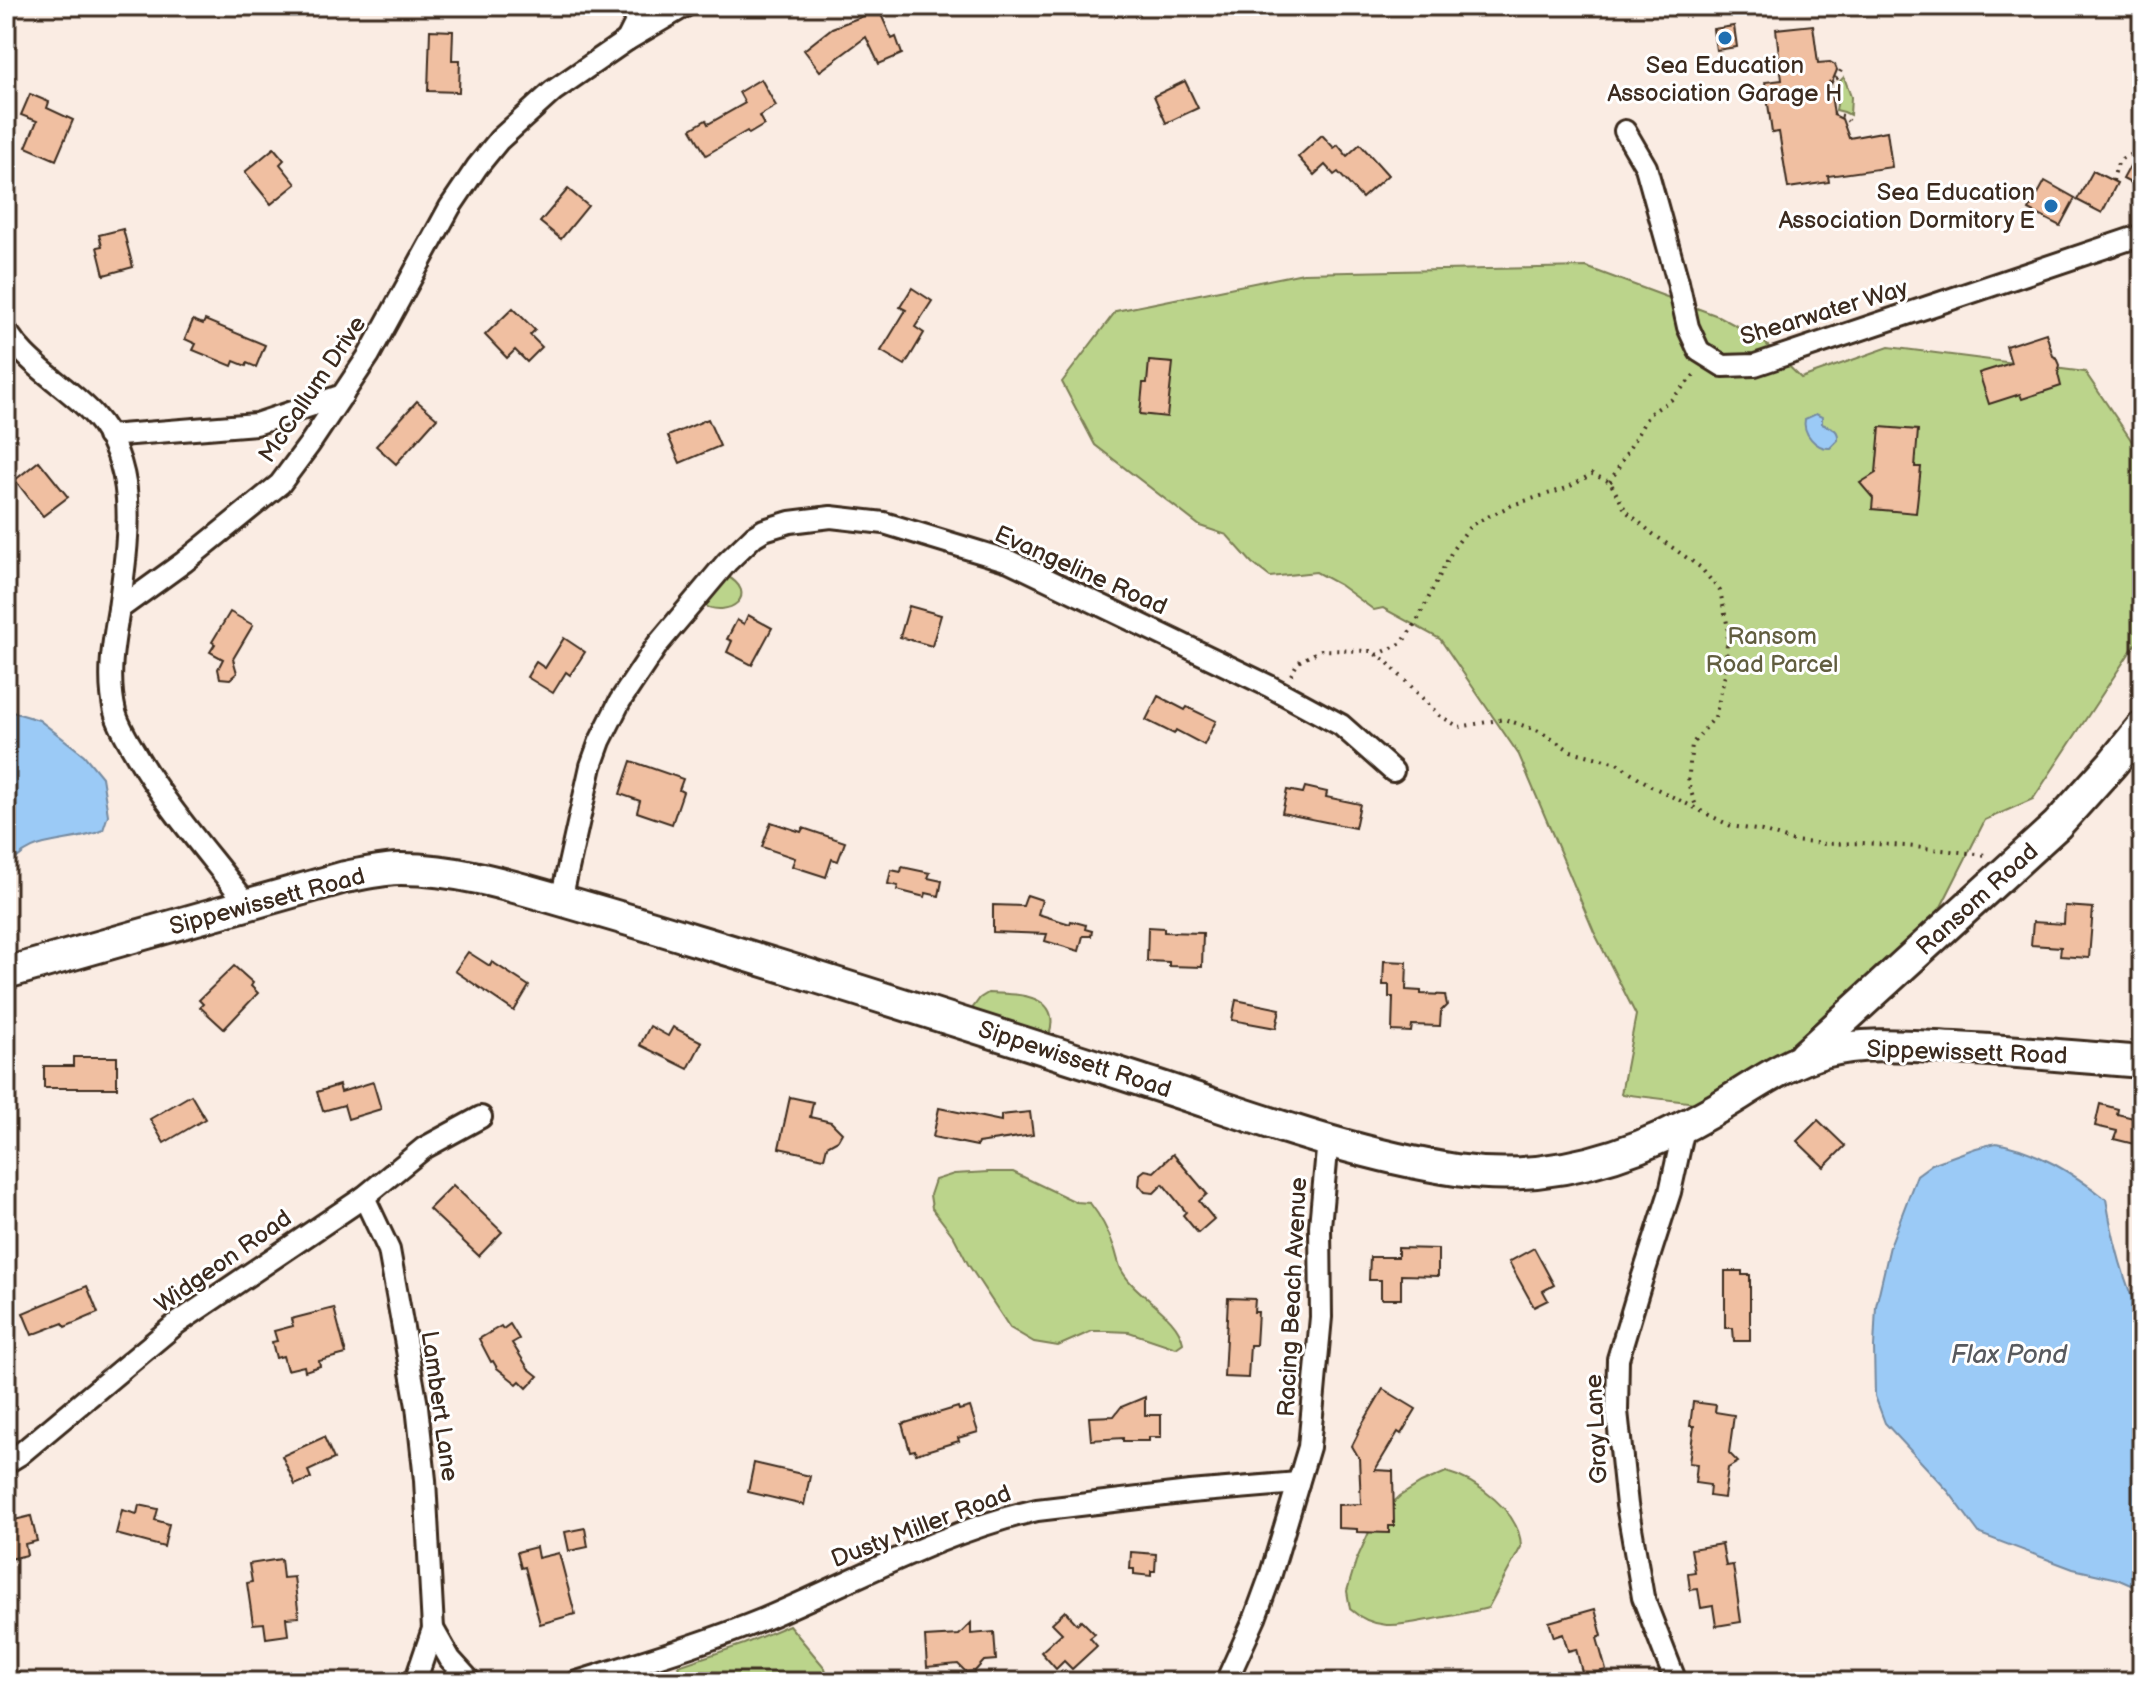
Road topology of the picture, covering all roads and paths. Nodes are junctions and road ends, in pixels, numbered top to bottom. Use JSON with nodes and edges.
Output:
{"nodes":[{"id":1,"x":644,"y":6,"type":"edge"},
{"id":2,"x":685,"y":6,"type":"edge"},
{"id":3,"x":627,"y":40,"type":"junction"},
{"id":4,"x":1841,"y":70,"type":"dead end"},
{"id":5,"x":1829,"y":83,"type":"dead end"},
{"id":6,"x":1833,"y":114,"type":"dead end"},
{"id":7,"x":1848,"y":121,"type":"dead end"},
{"id":8,"x":1625,"y":131,"type":"dead end"},
{"id":9,"x":2142,"y":152,"type":"edge"},
{"id":10,"x":2113,"y":181,"type":"dead end"},
{"id":11,"x":2142,"y":235,"type":"edge"},
{"id":12,"x":6,"y":331,"type":"edge"},
{"id":13,"x":1708,"y":357,"type":"junction"},
{"id":14,"x":343,"y":395,"type":"junction"},
{"id":15,"x":108,"y":436,"type":"junction"},
{"id":16,"x":1610,"y":482,"type":"junction"},
{"id":17,"x":119,"y":609,"type":"junction"},
{"id":18,"x":1377,"y":655,"type":"junction"},
{"id":19,"x":1283,"y":693,"type":"junction"},
{"id":20,"x":2142,"y":727,"type":"edge"},
{"id":21,"x":1393,"y":771,"type":"dead end"},
{"id":22,"x":1697,"y":810,"type":"junction"},
{"id":23,"x":2014,"y":865,"type":"junction"},
{"id":24,"x":561,"y":900,"type":"junction"},
{"id":25,"x":247,"y":904,"type":"junction"},
{"id":26,"x":6,"y":973,"type":"edge"},
{"id":27,"x":1799,"y":1060,"type":"junction"},
{"id":28,"x":2142,"y":1062,"type":"edge"},
{"id":29,"x":481,"y":1117,"type":"dead end"},
{"id":30,"x":1684,"y":1128,"type":"junction"},
{"id":31,"x":1328,"y":1140,"type":"junction"},
{"id":32,"x":364,"y":1197,"type":"junction"},
{"id":33,"x":6,"y":1463,"type":"edge"},
{"id":34,"x":1298,"y":1483,"type":"junction"},
{"id":35,"x":433,"y":1629,"type":"junction"},
{"id":36,"x":415,"y":1682,"type":"edge"},
{"id":37,"x":471,"y":1682,"type":"edge"},
{"id":38,"x":577,"y":1682,"type":"edge"},
{"id":39,"x":1226,"y":1682,"type":"edge"},
{"id":40,"x":1676,"y":1682,"type":"edge"}],
"edges":[{"from":1,"to":3,"type":"street"},
{"from":2,"to":3,"type":"street","name":"McCallum Drive"},
{"from":3,"to":14,"type":"street","name":"McCallum Drive"},
{"from":4,"to":5,"type":"path"},
{"from":6,"to":7,"type":"path"},
{"from":8,"to":13,"type":"street"},
{"from":9,"to":10,"type":"path"},
{"from":11,"to":13,"type":"street","name":"Shearwater Way"},
{"from":12,"to":15,"type":"street"},
{"from":13,"to":16,"type":"path"},
{"from":14,"to":15,"type":"street"},
{"from":14,"to":17,"type":"street","name":"McCallum Drive"},
{"from":15,"to":17,"type":"street"},
{"from":16,"to":18,"type":"path"},
{"from":16,"to":22,"type":"path"},
{"from":17,"to":25,"type":"street"},
{"from":18,"to":19,"type":"path"},
{"from":18,"to":22,"type":"path"},
{"from":19,"to":21,"type":"street","name":"Evangeline Road"},
{"from":19,"to":24,"type":"street","name":"Evangeline Road"},
{"from":20,"to":23,"type":"main road","name":"Ransom Road"},
{"from":22,"to":23,"type":"path"},
{"from":23,"to":27,"type":"main road","name":"Ransom Road"},
{"from":24,"to":25,"type":"main road","name":"Sippewissett Road"},
{"from":24,"to":31,"type":"main road","name":"Sippewissett Road"},
{"from":25,"to":26,"type":"main road","name":"Sippewissett Road"},
{"from":27,"to":28,"type":"main road","name":"Sippewissett Road"},
{"from":27,"to":30,"type":"main road","name":"Sippewissett Road"},
{"from":29,"to":32,"type":"street","name":"Widgeon Road"},
{"from":30,"to":31,"type":"main road","name":"Sippewissett Road"},
{"from":30,"to":40,"type":"street","name":"Gray Lane"},
{"from":31,"to":34,"type":"street","name":"Racing Beach Avenue"},
{"from":32,"to":33,"type":"street","name":"Widgeon Road"},
{"from":32,"to":35,"type":"street","name":"Lambert Lane"},
{"from":34,"to":38,"type":"street","name":"Dusty Miller Road"},
{"from":34,"to":39,"type":"street","name":"Racing Beach Avenue"},
{"from":35,"to":36,"type":"street","name":"Lambert Lane"},
{"from":35,"to":37,"type":"street","name":"Lambert Lane"}]}
